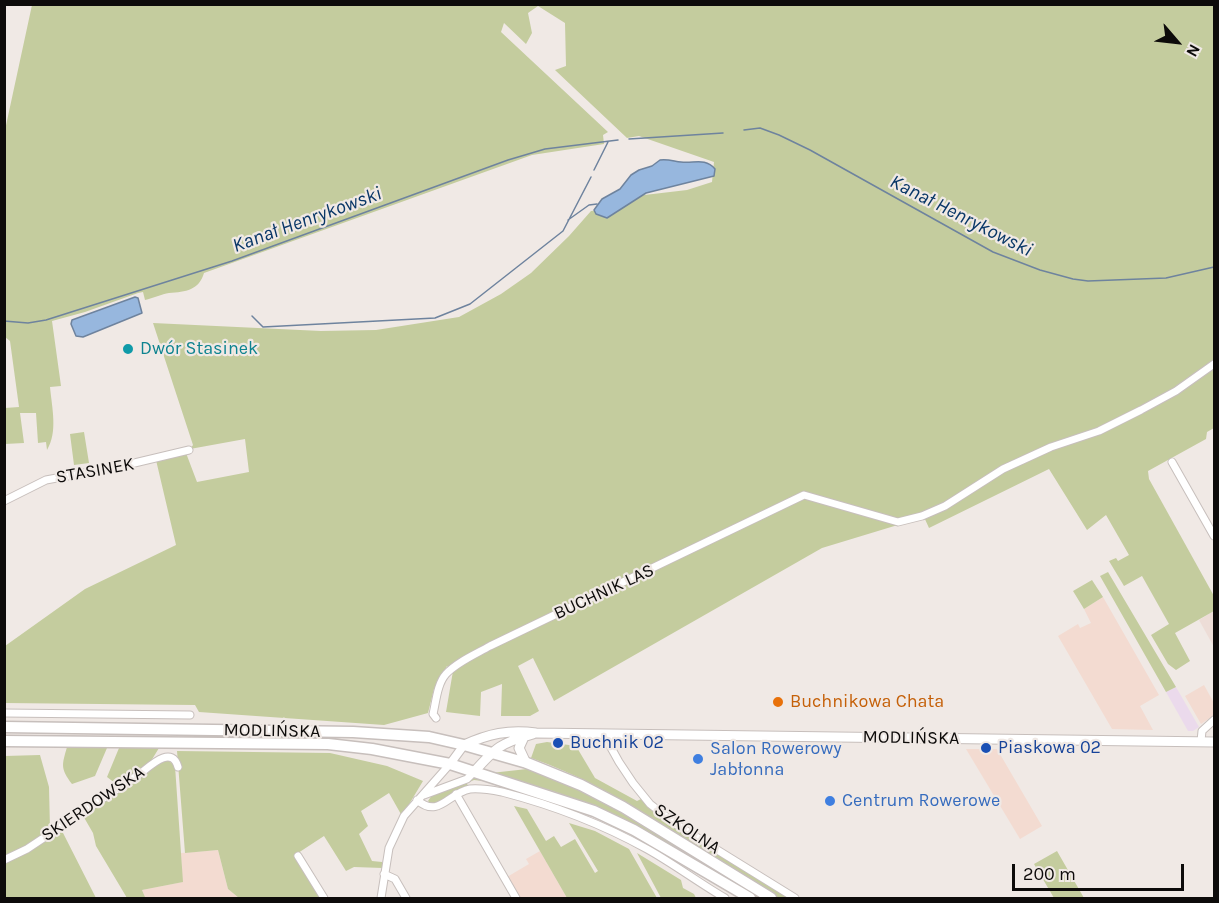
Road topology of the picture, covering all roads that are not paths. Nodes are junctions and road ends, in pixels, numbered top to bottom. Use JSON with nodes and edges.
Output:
{"nodes":[{"id":1,"x":1215,"y":364,"type":"edge"},
{"id":2,"x":189,"y":450,"type":"dead end"},
{"id":3,"x":1172,"y":462,"type":"dead end"},
{"id":4,"x":4,"y":501,"type":"edge"},
{"id":5,"x":1215,"y":536,"type":"edge"},
{"id":6,"x":4,"y":713,"type":"edge"},
{"id":7,"x":190,"y":715,"type":"dead end"},
{"id":8,"x":435,"y":716,"type":"dead end"},
{"id":9,"x":1215,"y":720,"type":"edge"},
{"id":10,"x":4,"y":727,"type":"edge"},
{"id":11,"x":536,"y":733,"type":"junction"},
{"id":12,"x":608,"y":734,"type":"junction"},
{"id":13,"x":524,"y":736,"type":"junction"},
{"id":14,"x":4,"y":741,"type":"edge"},
{"id":15,"x":1201,"y":741,"type":"junction"},
{"id":16,"x":1215,"y":742,"type":"edge"},
{"id":17,"x":464,"y":745,"type":"junction"},
{"id":18,"x":491,"y":753,"type":"junction"},
{"id":19,"x":430,"y":759,"type":"junction"},
{"id":20,"x":526,"y":763,"type":"junction"},
{"id":21,"x":450,"y":764,"type":"junction"},
{"id":22,"x":178,"y":767,"type":"dead end"},
{"id":23,"x":474,"y":772,"type":"junction"},
{"id":24,"x":441,"y":776,"type":"junction"},
{"id":25,"x":456,"y":794,"type":"junction"},
{"id":26,"x":419,"y":798,"type":"junction"},
{"id":27,"x":298,"y":856,"type":"dead end"},
{"id":28,"x":4,"y":860,"type":"edge"},
{"id":29,"x":384,"y":874,"type":"junction"},
{"id":30,"x":324,"y":898,"type":"edge"},
{"id":31,"x":381,"y":898,"type":"edge"},
{"id":32,"x":406,"y":898,"type":"edge"},
{"id":33,"x":516,"y":898,"type":"edge"},
{"id":34,"x":725,"y":898,"type":"edge"},
{"id":35,"x":750,"y":898,"type":"edge"},
{"id":36,"x":771,"y":898,"type":"edge"},
{"id":37,"x":795,"y":898,"type":"edge"}],
"edges":[{"from":1,"to":8,"type":"street","name":"BUCHNIK LAS"},
{"from":2,"to":4,"type":"street","name":"STASINEK"},
{"from":3,"to":5,"type":"street"},
{"from":6,"to":7,"type":"street"},
{"from":9,"to":15,"type":"street"},
{"from":10,"to":17,"type":"main road","name":"MODLIŃSKA"},
{"from":11,"to":12,"type":"main road","name":"MODLIŃSKA"},
{"from":11,"to":13,"type":"main road","name":"MODLIŃSKA"},
{"from":11,"to":17,"type":"main road","name":"MODLIŃSKA"},
{"from":12,"to":15,"type":"main road","name":"MODLIŃSKA"},
{"from":12,"to":37,"type":"street","name":"SZKOLNA"},
{"from":13,"to":18,"type":"main road","name":"MODLIŃSKA"},
{"from":13,"to":20,"type":"main road"},
{"from":14,"to":19,"type":"main road","name":"MODLIŃSKA"},
{"from":15,"to":16,"type":"main road","name":"MODLIŃSKA"},
{"from":17,"to":18,"type":"main road"},
{"from":17,"to":21,"type":"street"},
{"from":18,"to":20,"type":"main road"},
{"from":18,"to":23,"type":"main road","name":"MODLIŃSKA"},
{"from":19,"to":21,"type":"main road","name":"MODLIŃSKA"},
{"from":19,"to":24,"type":"street"},
{"from":20,"to":36,"type":"main road"},
{"from":21,"to":23,"type":"main road","name":"MODLIŃSKA"},
{"from":21,"to":24,"type":"street"},
{"from":22,"to":28,"type":"street","name":"SKIERDOWSKA"},
{"from":23,"to":26,"type":"street"},
{"from":23,"to":35,"type":"main road","name":"MODLIŃSKA"},
{"from":24,"to":26,"type":"street"},
{"from":25,"to":26,"type":"street"},
{"from":25,"to":33,"type":"street"},
{"from":25,"to":34,"type":"street"},
{"from":26,"to":29,"type":"street"},
{"from":27,"to":30,"type":"street"},
{"from":29,"to":31,"type":"street"},
{"from":29,"to":32,"type":"street"}]}
